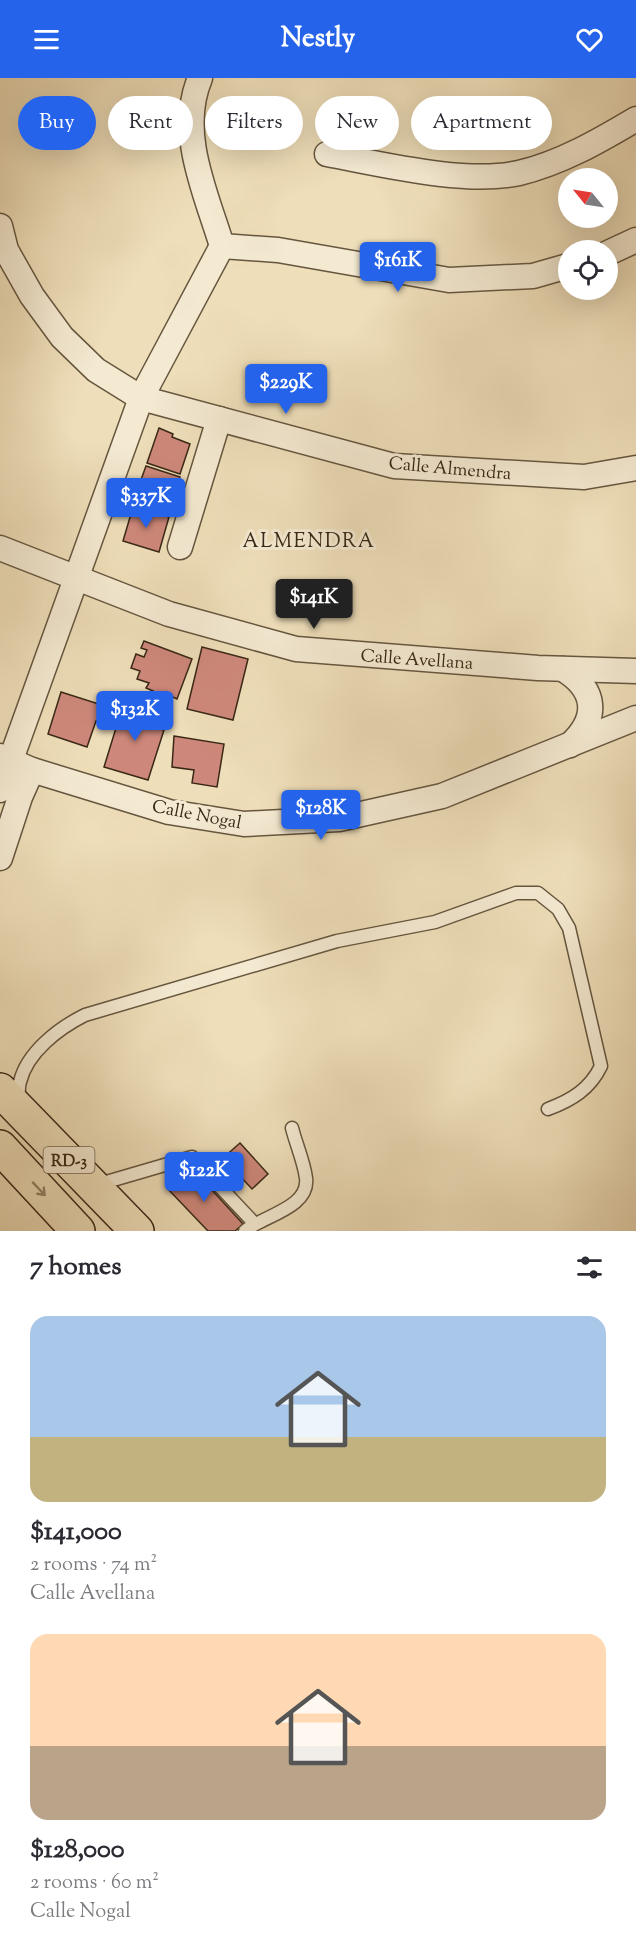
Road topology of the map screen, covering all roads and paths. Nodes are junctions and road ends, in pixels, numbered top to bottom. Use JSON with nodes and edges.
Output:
{"nodes":[{"id":1,"x":200,"y":78,"type":"edge"},
{"id":2,"x":636,"y":119,"type":"edge"},
{"id":3,"x":327,"y":154,"type":"dead end"},
{"id":4,"x":0,"y":225,"type":"edge"},
{"id":5,"x":636,"y":240,"type":"edge"},
{"id":6,"x":222,"y":246,"type":"junction"},
{"id":7,"x":618,"y":248,"type":"edge"},
{"id":8,"x":558,"y":269,"type":"edge"},
{"id":9,"x":141,"y":398,"type":"junction"},
{"id":10,"x":219,"y":419,"type":"junction"},
{"id":11,"x":636,"y":468,"type":"edge"},
{"id":12,"x":180,"y":547,"type":"dead end"},
{"id":13,"x":0,"y":548,"type":"edge"},
{"id":14,"x":78,"y":577,"type":"junction"},
{"id":15,"x":563,"y":669,"type":"junction"},
{"id":16,"x":636,"y":671,"type":"edge"},
{"id":17,"x":636,"y":718,"type":"edge"},
{"id":18,"x":570,"y":744,"type":"junction"},
{"id":19,"x":14,"y":762,"type":"edge"},
{"id":20,"x":0,"y":790,"type":"edge"},
{"id":21,"x":0,"y":858,"type":"edge"},
{"id":22,"x":9,"y":1100,"type":"edge"},
{"id":23,"x":548,"y":1108,"type":"dead end"},
{"id":24,"x":292,"y":1128,"type":"dead end"},
{"id":25,"x":0,"y":1147,"type":"edge"},
{"id":26,"x":95,"y":1185,"type":"junction"},
{"id":27,"x":249,"y":1227,"type":"edge"},
{"id":28,"x":78,"y":1231,"type":"edge"},
{"id":29,"x":137,"y":1231,"type":"edge"}],
"edges":[{"from":1,"to":6,"type":"street"},
{"from":2,"to":3,"type":"street"},
{"from":4,"to":9,"type":"street","name":"Calle Almendra"},
{"from":5,"to":7,"type":"street"},
{"from":6,"to":8,"type":"street"},
{"from":6,"to":9,"type":"street"},
{"from":9,"to":10,"type":"street","name":"Calle Almendra"},
{"from":9,"to":14,"type":"street"},
{"from":10,"to":11,"type":"street","name":"Calle Almendra"},
{"from":10,"to":12,"type":"street"},
{"from":13,"to":14,"type":"street","name":"Calle Avellana"},
{"from":14,"to":15,"type":"street","name":"Calle Avellana"},
{"from":14,"to":19,"type":"street"},
{"from":15,"to":16,"type":"street","name":"Calle Avellana"},
{"from":15,"to":18,"type":"street"},
{"from":17,"to":18,"type":"street","name":"Calle Nogal"},
{"from":18,"to":19,"type":"street","name":"Calle Nogal"},
{"from":19,"to":20,"type":"street"},
{"from":19,"to":21,"type":"street"},
{"from":22,"to":23,"type":"lane"},
{"from":22,"to":26,"type":"main road","number":"RD-3"},
{"from":24,"to":27,"type":"lane"},
{"from":25,"to":28,"type":"main road","number":"RD-3","one_way":true},
{"from":26,"to":27,"type":"lane"},
{"from":26,"to":29,"type":"main road","number":"RD-3"}]}
